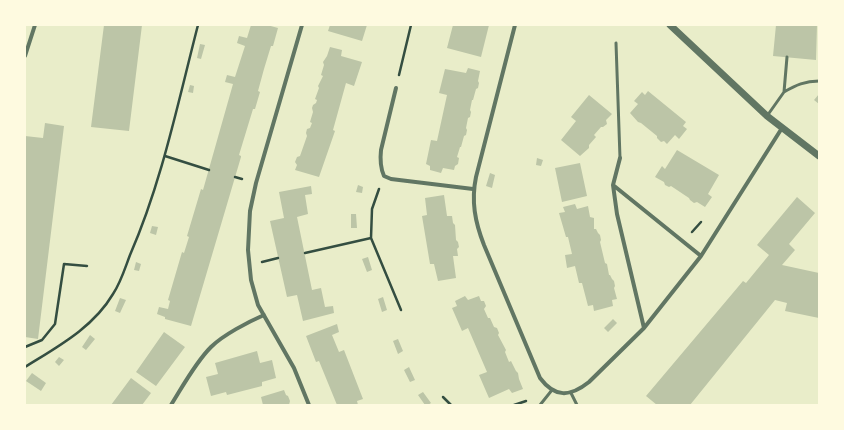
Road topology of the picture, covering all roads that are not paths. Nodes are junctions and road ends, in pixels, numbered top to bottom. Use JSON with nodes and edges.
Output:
{"nodes":[{"id":1,"x":35,"y":25,"type":"edge"},
{"id":2,"x":302,"y":25,"type":"edge"},
{"id":3,"x":515,"y":25,"type":"edge"},
{"id":4,"x":670,"y":25,"type":"edge"},
{"id":5,"x":616,"y":43,"type":"dead end"},
{"id":6,"x":25,"y":56,"type":"edge"},
{"id":7,"x":787,"y":57,"type":"dead end"},
{"id":8,"x":819,"y":81,"type":"edge"},
{"id":9,"x":396,"y":88,"type":"road end"},
{"id":10,"x":784,"y":92,"type":"junction"},
{"id":11,"x":767,"y":116,"type":"junction"},
{"id":12,"x":782,"y":128,"type":"junction"},
{"id":13,"x":819,"y":156,"type":"edge"},
{"id":14,"x":620,"y":158,"type":"joint"},
{"id":15,"x":613,"y":185,"type":"junction"},
{"id":16,"x":473,"y":189,"type":"junction"},
{"id":17,"x":701,"y":256,"type":"junction"},
{"id":18,"x":264,"y":315,"type":"junction"},
{"id":19,"x":644,"y":328,"type":"junction"},
{"id":20,"x":552,"y":390,"type":"junction"},
{"id":21,"x":570,"y":393,"type":"junction"},
{"id":22,"x":171,"y":405,"type":"edge"},
{"id":23,"x":309,"y":405,"type":"edge"},
{"id":24,"x":540,"y":405,"type":"edge"},
{"id":25,"x":577,"y":405,"type":"edge"}],
"edges":[{"from":1,"to":6,"type":"street"},
{"from":2,"to":18,"type":"street"},
{"from":3,"to":16,"type":"street"},
{"from":4,"to":11,"type":"street"},
{"from":5,"to":14,"type":"lane"},
{"from":7,"to":10,"type":"lane"},
{"from":8,"to":10,"type":"lane"},
{"from":9,"to":16,"type":"street"},
{"from":10,"to":11,"type":"lane"},
{"from":11,"to":12,"type":"street"},
{"from":12,"to":13,"type":"street"},
{"from":12,"to":17,"type":"street"},
{"from":14,"to":15,"type":"street"},
{"from":15,"to":17,"type":"street"},
{"from":15,"to":19,"type":"street"},
{"from":16,"to":20,"type":"street"},
{"from":17,"to":19,"type":"street"},
{"from":18,"to":22,"type":"street"},
{"from":18,"to":23,"type":"street"},
{"from":19,"to":21,"type":"street"},
{"from":20,"to":21,"type":"street"},
{"from":20,"to":24,"type":"lane"},
{"from":21,"to":25,"type":"lane"}]}
